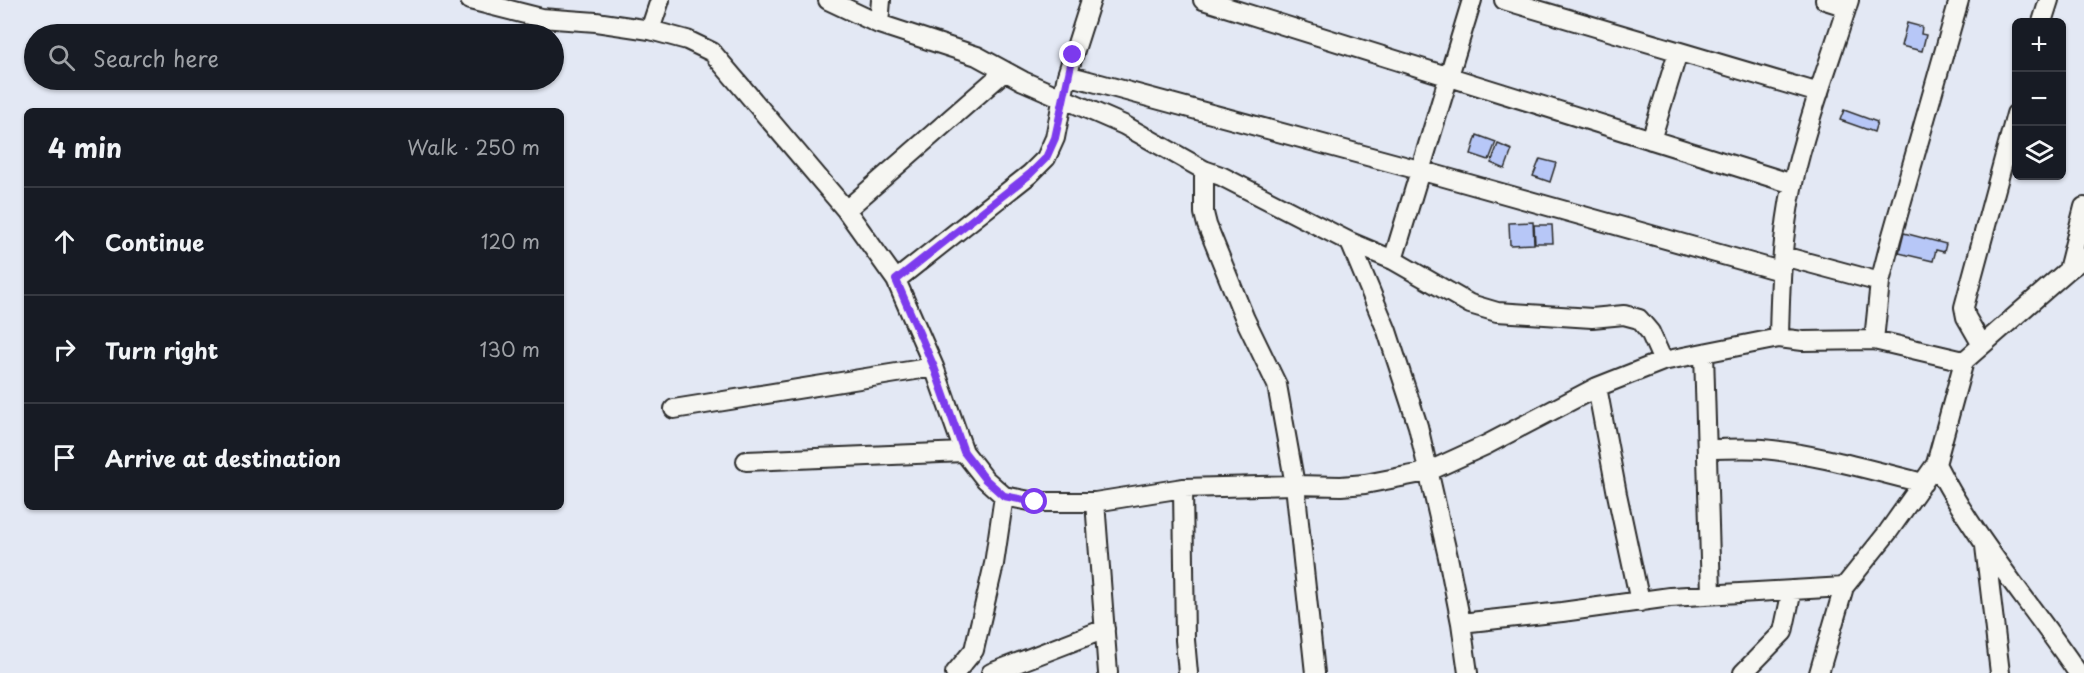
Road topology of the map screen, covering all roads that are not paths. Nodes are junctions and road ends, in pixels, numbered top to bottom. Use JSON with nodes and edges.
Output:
{"nodes":[{"id":1,"x":470,"y":0,"type":"edge"},
{"id":2,"x":544,"y":0,"type":"edge"},
{"id":3,"x":660,"y":0,"type":"edge"},
{"id":4,"x":828,"y":0,"type":"edge"},
{"id":5,"x":881,"y":0,"type":"edge"},
{"id":6,"x":1091,"y":0,"type":"edge"},
{"id":7,"x":1203,"y":0,"type":"edge"},
{"id":8,"x":1472,"y":0,"type":"edge"},
{"id":9,"x":1504,"y":0,"type":"edge"},
{"id":10,"x":1825,"y":0,"type":"edge"},
{"id":11,"x":1959,"y":0,"type":"edge"},
{"id":12,"x":2049,"y":0,"type":"edge"},
{"id":13,"x":1848,"y":3,"type":"edge"},
{"id":14,"x":1546,"y":6,"type":"edge"},
{"id":15,"x":541,"y":18,"type":"junction"},
{"id":16,"x":2043,"y":18,"type":"edge"},
{"id":17,"x":879,"y":24,"type":"junction"},
{"id":18,"x":650,"y":30,"type":"junction"},
{"id":19,"x":1678,"y":52,"type":"junction"},
{"id":20,"x":1005,"y":71,"type":"junction"},
{"id":21,"x":1067,"y":75,"type":"junction"},
{"id":22,"x":1448,"y":77,"type":"junction"},
{"id":23,"x":1819,"y":93,"type":"junction"},
{"id":24,"x":1063,"y":98,"type":"junction"},
{"id":25,"x":2013,"y":126,"type":"edge"},
{"id":26,"x":1650,"y":140,"type":"junction"},
{"id":27,"x":1204,"y":170,"type":"junction"},
{"id":28,"x":1419,"y":170,"type":"junction"},
{"id":29,"x":1793,"y":184,"type":"junction"},
{"id":30,"x":2084,"y":207,"type":"edge"},
{"id":31,"x":846,"y":210,"type":"junction"},
{"id":32,"x":1350,"y":242,"type":"junction"},
{"id":33,"x":2084,"y":258,"type":"edge"},
{"id":34,"x":1393,"y":260,"type":"junction"},
{"id":35,"x":1782,"y":263,"type":"junction"},
{"id":36,"x":2068,"y":270,"type":"junction"},
{"id":37,"x":896,"y":280,"type":"junction"},
{"id":38,"x":1880,"y":282,"type":"junction"},
{"id":39,"x":1779,"y":338,"type":"junction"},
{"id":40,"x":1874,"y":340,"type":"junction"},
{"id":41,"x":1982,"y":345,"type":"junction"},
{"id":42,"x":1704,"y":353,"type":"junction"},
{"id":43,"x":1663,"y":361,"type":"junction"},
{"id":44,"x":1964,"y":361,"type":"junction"},
{"id":45,"x":934,"y":367,"type":"junction"},
{"id":46,"x":1597,"y":387,"type":"junction"},
{"id":47,"x":674,"y":409,"type":"dead end"},
{"id":48,"x":1707,"y":449,"type":"junction"},
{"id":49,"x":964,"y":452,"type":"junction"},
{"id":50,"x":746,"y":461,"type":"dead end"},
{"id":51,"x":1936,"y":464,"type":"junction"},
{"id":52,"x":1427,"y":472,"type":"junction"},
{"id":53,"x":1923,"y":483,"type":"junction"},
{"id":54,"x":1295,"y":485,"type":"junction"},
{"id":55,"x":1183,"y":488,"type":"junction"},
{"id":56,"x":1004,"y":496,"type":"junction"},
{"id":57,"x":1095,"y":502,"type":"junction"},
{"id":58,"x":1985,"y":544,"type":"junction"},
{"id":59,"x":1844,"y":587,"type":"junction"},
{"id":60,"x":1792,"y":590,"type":"junction"},
{"id":61,"x":1711,"y":594,"type":"junction"},
{"id":62,"x":1640,"y":602,"type":"junction"},
{"id":63,"x":1461,"y":623,"type":"junction"},
{"id":64,"x":1105,"y":628,"type":"junction"},
{"id":65,"x":974,"y":650,"type":"junction"},
{"id":66,"x":955,"y":673,"type":"edge"},
{"id":67,"x":985,"y":673,"type":"edge"},
{"id":68,"x":991,"y":673,"type":"edge"},
{"id":69,"x":1108,"y":673,"type":"edge"},
{"id":70,"x":1188,"y":673,"type":"edge"},
{"id":71,"x":1315,"y":673,"type":"edge"},
{"id":72,"x":1468,"y":673,"type":"edge"},
{"id":73,"x":1743,"y":673,"type":"edge"},
{"id":74,"x":1819,"y":673,"type":"edge"},
{"id":75,"x":2000,"y":673,"type":"edge"},
{"id":76,"x":2078,"y":673,"type":"edge"}],
"edges":[{"from":1,"to":15,"type":"street"},
{"from":2,"to":15,"type":"street"},
{"from":3,"to":18,"type":"street"},
{"from":4,"to":17,"type":"street"},
{"from":5,"to":17,"type":"street"},
{"from":6,"to":21,"type":"street"},
{"from":7,"to":22,"type":"street"},
{"from":8,"to":22,"type":"street"},
{"from":9,"to":14,"type":"street"},
{"from":10,"to":13,"type":"street"},
{"from":11,"to":38,"type":"street"},
{"from":12,"to":16,"type":"street"},
{"from":13,"to":23,"type":"street"},
{"from":14,"to":19,"type":"street"},
{"from":15,"to":18,"type":"street"},
{"from":17,"to":20,"type":"street"},
{"from":18,"to":31,"type":"street"},
{"from":19,"to":23,"type":"street"},
{"from":19,"to":26,"type":"street"},
{"from":20,"to":24,"type":"street"},
{"from":20,"to":31,"type":"street"},
{"from":21,"to":24,"type":"street"},
{"from":21,"to":28,"type":"street"},
{"from":22,"to":26,"type":"street"},
{"from":22,"to":28,"type":"street"},
{"from":23,"to":29,"type":"street"},
{"from":24,"to":27,"type":"street"},
{"from":24,"to":37,"type":"street"},
{"from":25,"to":41,"type":"street"},
{"from":26,"to":29,"type":"street"},
{"from":27,"to":32,"type":"street"},
{"from":27,"to":54,"type":"street"},
{"from":28,"to":34,"type":"street"},
{"from":28,"to":35,"type":"street"},
{"from":29,"to":35,"type":"street"},
{"from":30,"to":36,"type":"street"},
{"from":31,"to":37,"type":"street"},
{"from":32,"to":34,"type":"street"},
{"from":32,"to":52,"type":"street"},
{"from":33,"to":36,"type":"street"},
{"from":34,"to":43,"type":"street"},
{"from":35,"to":38,"type":"street"},
{"from":35,"to":39,"type":"street"},
{"from":36,"to":41,"type":"street"},
{"from":37,"to":45,"type":"street"},
{"from":38,"to":40,"type":"street"},
{"from":39,"to":40,"type":"street"},
{"from":39,"to":42,"type":"street"},
{"from":40,"to":44,"type":"street"},
{"from":41,"to":44,"type":"street"},
{"from":42,"to":43,"type":"street"},
{"from":42,"to":48,"type":"street"},
{"from":43,"to":46,"type":"street"},
{"from":44,"to":51,"type":"street"},
{"from":45,"to":47,"type":"street"},
{"from":45,"to":49,"type":"street"},
{"from":46,"to":52,"type":"street"},
{"from":46,"to":62,"type":"street"},
{"from":48,"to":53,"type":"street"},
{"from":48,"to":61,"type":"street"},
{"from":49,"to":50,"type":"street"},
{"from":49,"to":56,"type":"street"},
{"from":51,"to":53,"type":"street"},
{"from":51,"to":58,"type":"street"},
{"from":52,"to":54,"type":"street"},
{"from":52,"to":63,"type":"street"},
{"from":53,"to":59,"type":"street"},
{"from":54,"to":55,"type":"street"},
{"from":54,"to":71,"type":"street"},
{"from":55,"to":57,"type":"street"},
{"from":55,"to":70,"type":"street"},
{"from":56,"to":57,"type":"street"},
{"from":56,"to":65,"type":"street"},
{"from":57,"to":64,"type":"street"},
{"from":58,"to":75,"type":"street"},
{"from":58,"to":76,"type":"street"},
{"from":59,"to":60,"type":"street"},
{"from":59,"to":74,"type":"street"},
{"from":60,"to":61,"type":"street"},
{"from":60,"to":73,"type":"street"},
{"from":61,"to":62,"type":"street"},
{"from":62,"to":63,"type":"street"},
{"from":63,"to":72,"type":"street"},
{"from":64,"to":68,"type":"street"},
{"from":64,"to":69,"type":"street"},
{"from":65,"to":66,"type":"street"},
{"from":65,"to":67,"type":"street"}]}
